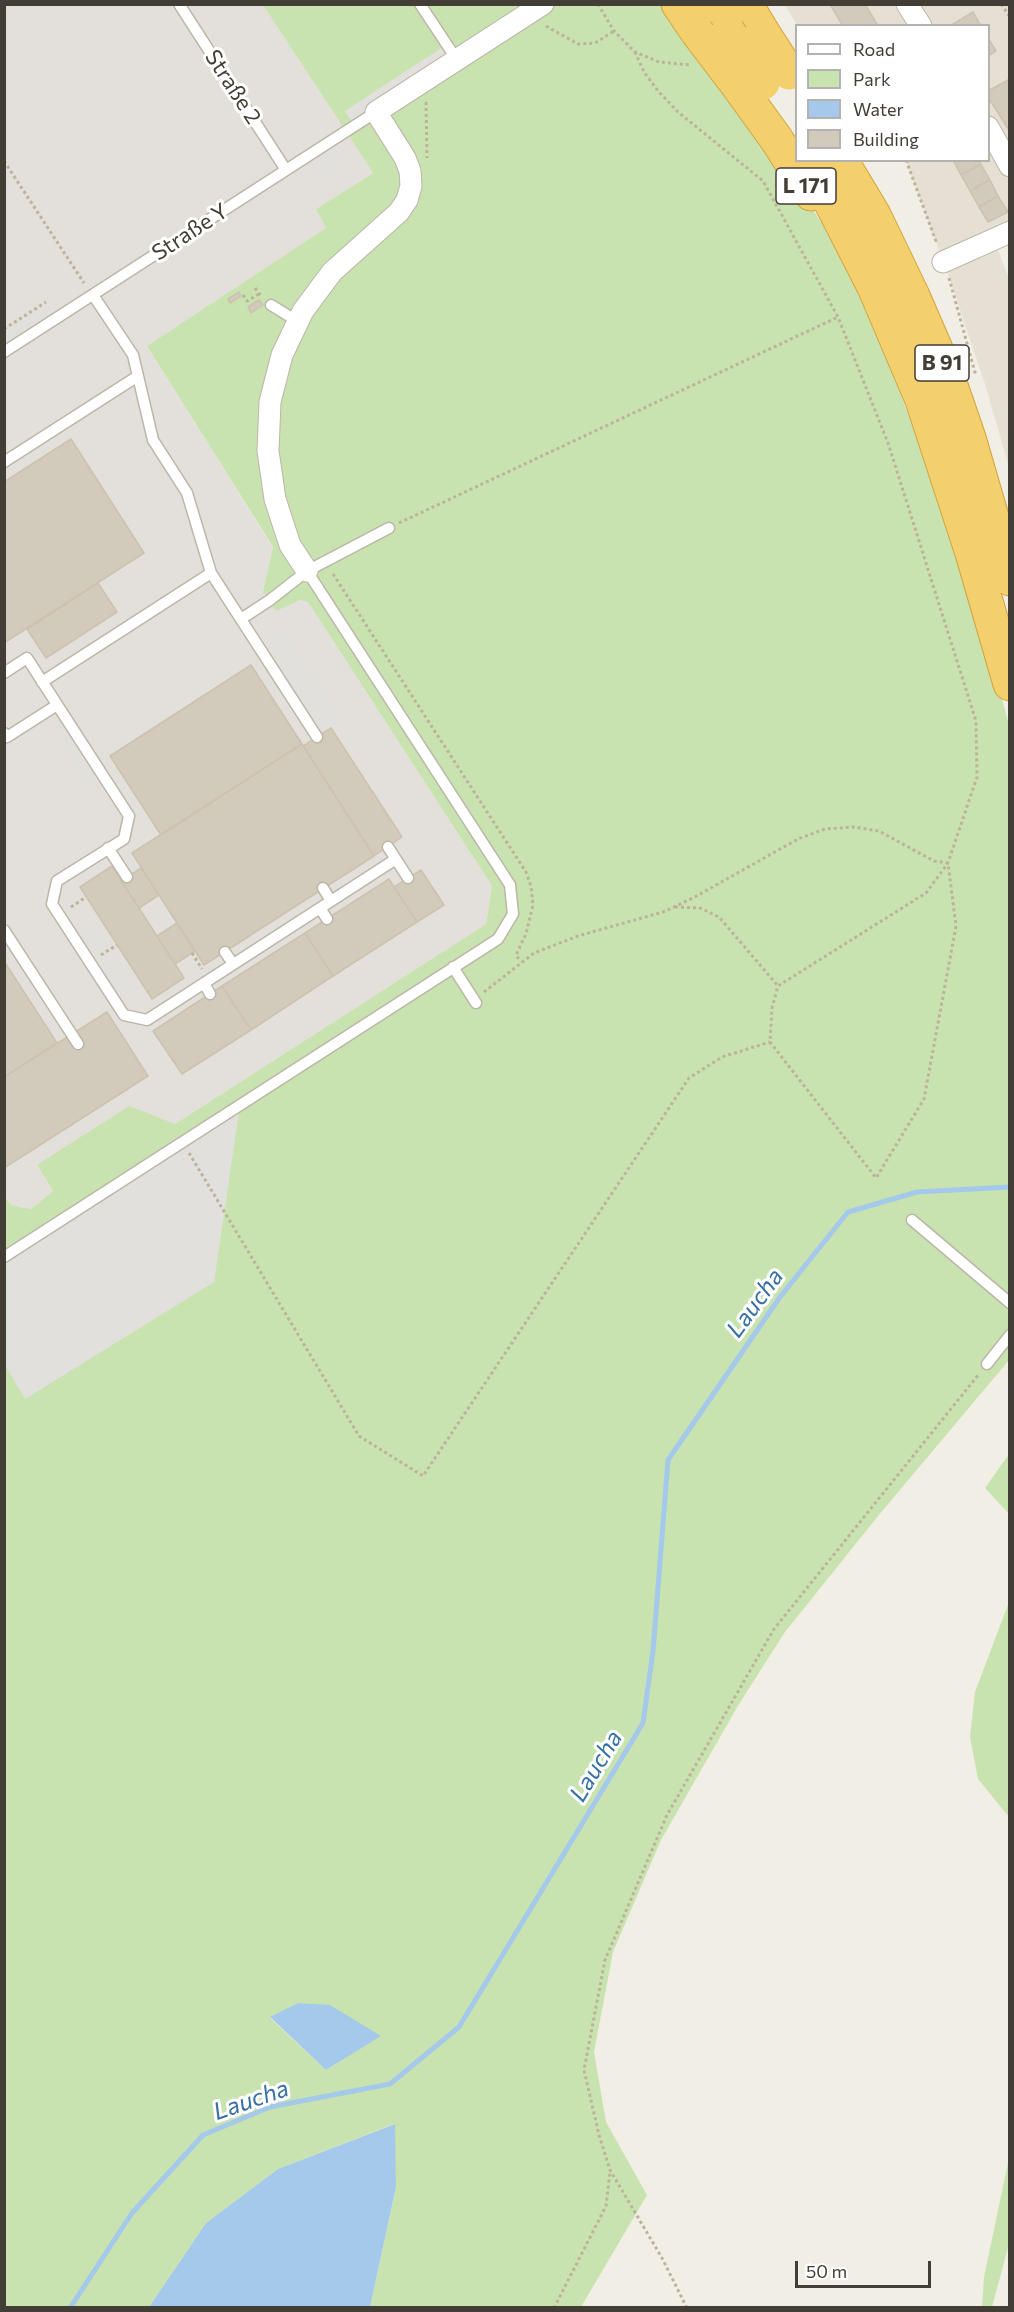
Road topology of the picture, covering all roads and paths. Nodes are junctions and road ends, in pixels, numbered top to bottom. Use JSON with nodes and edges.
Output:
{"nodes":[{"id":1,"x":179,"y":4,"type":"edge"},
{"id":2,"x":420,"y":4,"type":"edge"},
{"id":3,"x":543,"y":4,"type":"edge"},
{"id":4,"x":598,"y":4,"type":"edge"},
{"id":5,"x":678,"y":4,"type":"edge"},
{"id":6,"x":907,"y":4,"type":"edge"},
{"id":7,"x":1001,"y":4,"type":"edge"},
{"id":8,"x":1010,"y":17,"type":"edge"},
{"id":9,"x":754,"y":18,"type":"edge"},
{"id":10,"x":712,"y":23,"type":"edge"},
{"id":11,"x":920,"y":24,"type":"edge"},
{"id":12,"x":537,"y":26,"type":"dead end"},
{"id":13,"x":614,"y":31,"type":"junction"},
{"id":14,"x":635,"y":52,"type":"junction"},
{"id":15,"x":457,"y":60,"type":"junction"},
{"id":16,"x":690,"y":65,"type":"dead end"},
{"id":17,"x":771,"y":82,"type":"edge"},
{"id":18,"x":429,"y":95,"type":"dead end"},
{"id":19,"x":376,"y":112,"type":"junction"},
{"id":20,"x":990,"y":131,"type":"edge"},
{"id":21,"x":795,"y":135,"type":"edge"},
{"id":22,"x":4,"y":162,"type":"edge"},
{"id":23,"x":810,"y":162,"type":"edge"},
{"id":24,"x":842,"y":162,"type":"edge"},
{"id":25,"x":907,"y":162,"type":"edge"},
{"id":26,"x":1010,"y":166,"type":"edge"},
{"id":27,"x":428,"y":167,"type":"dead end"},
{"id":28,"x":286,"y":170,"type":"junction"},
{"id":29,"x":1010,"y":232,"type":"edge"},
{"id":30,"x":944,"y":262,"type":"junction"},
{"id":31,"x":874,"y":287,"type":"junction"},
{"id":32,"x":259,"y":294,"type":"dead end"},
{"id":33,"x":93,"y":295,"type":"junction"},
{"id":34,"x":243,"y":295,"type":"dead end"},
{"id":35,"x":46,"y":303,"type":"dead end"},
{"id":36,"x":271,"y":305,"type":"dead end"},
{"id":37,"x":838,"y":317,"type":"junction"},
{"id":38,"x":297,"y":321,"type":"junction"},
{"id":39,"x":4,"y":330,"type":"edge"},
{"id":40,"x":4,"y":352,"type":"edge"},
{"id":41,"x":138,"y":376,"type":"junction"},
{"id":42,"x":977,"y":380,"type":"dead end"},
{"id":43,"x":4,"y":462,"type":"edge"},
{"id":44,"x":389,"y":528,"type":"joint"},
{"id":45,"x":316,"y":566,"type":"junction"},
{"id":46,"x":211,"y":573,"type":"junction"},
{"id":47,"x":1010,"y":579,"type":"edge"},
{"id":48,"x":241,"y":619,"type":"junction"},
{"id":49,"x":4,"y":673,"type":"edge"},
{"id":50,"x":42,"y":682,"type":"junction"},
{"id":51,"x":1010,"y":684,"type":"edge"},
{"id":52,"x":57,"y":705,"type":"junction"},
{"id":53,"x":5,"y":736,"type":"edge"},
{"id":54,"x":317,"y":737,"type":"dead end"},
{"id":55,"x":388,"y":847,"type":"dead end"},
{"id":56,"x":108,"y":848,"type":"junction"},
{"id":57,"x":396,"y":859,"type":"junction"},
{"id":58,"x":948,"y":863,"type":"junction"},
{"id":59,"x":127,"y":877,"type":"dead end"},
{"id":60,"x":408,"y":878,"type":"dead end"},
{"id":61,"x":323,"y":888,"type":"dead end"},
{"id":62,"x":86,"y":897,"type":"dead end"},
{"id":63,"x":331,"y":901,"type":"junction"},
{"id":64,"x":675,"y":907,"type":"junction"},
{"id":65,"x":320,"y":908,"type":"junction"},
{"id":66,"x":59,"y":915,"type":"junction"},
{"id":67,"x":327,"y":919,"type":"dead end"},
{"id":68,"x":4,"y":930,"type":"edge"},
{"id":69,"x":117,"y":945,"type":"dead end"},
{"id":70,"x":225,"y":952,"type":"dead end"},
{"id":71,"x":90,"y":962,"type":"junction"},
{"id":72,"x":521,"y":962,"type":"junction"},
{"id":73,"x":233,"y":964,"type":"junction"},
{"id":74,"x":453,"y":968,"type":"junction"},
{"id":75,"x":204,"y":983,"type":"junction"},
{"id":76,"x":778,"y":986,"type":"junction"},
{"id":77,"x":210,"y":994,"type":"dead end"},
{"id":78,"x":475,"y":1002,"type":"joint"},
{"id":79,"x":770,"y":1042,"type":"junction"},
{"id":80,"x":78,"y":1044,"type":"dead end"},
{"id":81,"x":182,"y":1142,"type":"junction"},
{"id":82,"x":912,"y":1220,"type":"dead end"},
{"id":83,"x":5,"y":1256,"type":"edge"},
{"id":84,"x":1010,"y":1303,"type":"edge"},
{"id":85,"x":1010,"y":1335,"type":"edge"},
{"id":86,"x":987,"y":1364,"type":"joint"},
{"id":87,"x":610,"y":2170,"type":"junction"},
{"id":88,"x":554,"y":2307,"type":"edge"},
{"id":89,"x":687,"y":2307,"type":"edge"}],
"edges":[{"from":1,"to":28,"type":"lane","name":"Straße 2"},
{"from":2,"to":15,"type":"lane"},
{"from":3,"to":15,"type":"street"},
{"from":4,"to":13,"type":"path"},
{"from":5,"to":10,"type":"highway"},
{"from":6,"to":11,"type":"street"},
{"from":7,"to":8,"type":"path"},
{"from":9,"to":17,"type":"highway","bridge":true},
{"from":10,"to":17,"type":"highway","bridge":true},
{"from":12,"to":13,"type":"path"},
{"from":13,"to":14,"type":"path"},
{"from":14,"to":16,"type":"path"},
{"from":14,"to":37,"type":"path"},
{"from":15,"to":19,"type":"street"},
{"from":17,"to":21,"type":"highway"},
{"from":17,"to":31,"type":"highway","number":"L 171"},
{"from":18,"to":27,"type":"path"},
{"from":19,"to":28,"type":"lane","name":"Straße Y"},
{"from":19,"to":38,"type":"street"},
{"from":20,"to":26,"type":"street"},
{"from":22,"to":33,"type":"path"},
{"from":23,"to":31,"type":"highway","number":"B 91"},
{"from":24,"to":47,"type":"highway","number":"B 91"},
{"from":25,"to":30,"type":"path"},
{"from":28,"to":33,"type":"lane","name":"Straße Y"},
{"from":29,"to":30,"type":"street"},
{"from":30,"to":42,"type":"path"},
{"from":31,"to":51,"type":"highway","number":"B 91"},
{"from":32,"to":34,"type":"path"},
{"from":33,"to":40,"type":"lane","name":"Straße Y"},
{"from":33,"to":41,"type":"lane"},
{"from":35,"to":39,"type":"path"},
{"from":36,"to":38,"type":"lane"},
{"from":37,"to":44,"type":"path"},
{"from":37,"to":58,"type":"path"},
{"from":38,"to":45,"type":"street"},
{"from":41,"to":43,"type":"lane"},
{"from":41,"to":46,"type":"lane"},
{"from":44,"to":45,"type":"lane"},
{"from":45,"to":48,"type":"lane"},
{"from":45,"to":72,"type":"path"},
{"from":45,"to":74,"type":"lane"},
{"from":46,"to":48,"type":"lane"},
{"from":46,"to":50,"type":"lane"},
{"from":48,"to":54,"type":"lane"},
{"from":49,"to":50,"type":"lane"},
{"from":50,"to":52,"type":"lane"},
{"from":52,"to":53,"type":"lane"},
{"from":52,"to":56,"type":"lane"},
{"from":55,"to":57,"type":"lane"},
{"from":56,"to":59,"type":"lane"},
{"from":56,"to":66,"type":"lane"},
{"from":57,"to":60,"type":"lane"},
{"from":57,"to":63,"type":"lane"},
{"from":58,"to":64,"type":"path"},
{"from":58,"to":76,"type":"path"},
{"from":58,"to":79,"type":"path"},
{"from":61,"to":63,"type":"lane"},
{"from":62,"to":66,"type":"path"},
{"from":63,"to":65,"type":"lane"},
{"from":64,"to":72,"type":"path"},
{"from":64,"to":76,"type":"path"},
{"from":65,"to":67,"type":"lane"},
{"from":65,"to":73,"type":"lane"},
{"from":66,"to":71,"type":"lane"},
{"from":68,"to":80,"type":"lane"},
{"from":69,"to":71,"type":"path"},
{"from":70,"to":73,"type":"lane"},
{"from":71,"to":75,"type":"lane"},
{"from":72,"to":78,"type":"path"},
{"from":73,"to":75,"type":"lane"},
{"from":74,"to":78,"type":"lane"},
{"from":74,"to":81,"type":"lane"},
{"from":75,"to":77,"type":"lane"},
{"from":76,"to":79,"type":"path"},
{"from":79,"to":81,"type":"path"},
{"from":81,"to":83,"type":"lane"},
{"from":82,"to":84,"type":"lane"},
{"from":85,"to":86,"type":"lane"},
{"from":86,"to":87,"type":"path"},
{"from":87,"to":88,"type":"path"},
{"from":87,"to":89,"type":"path"}]}
